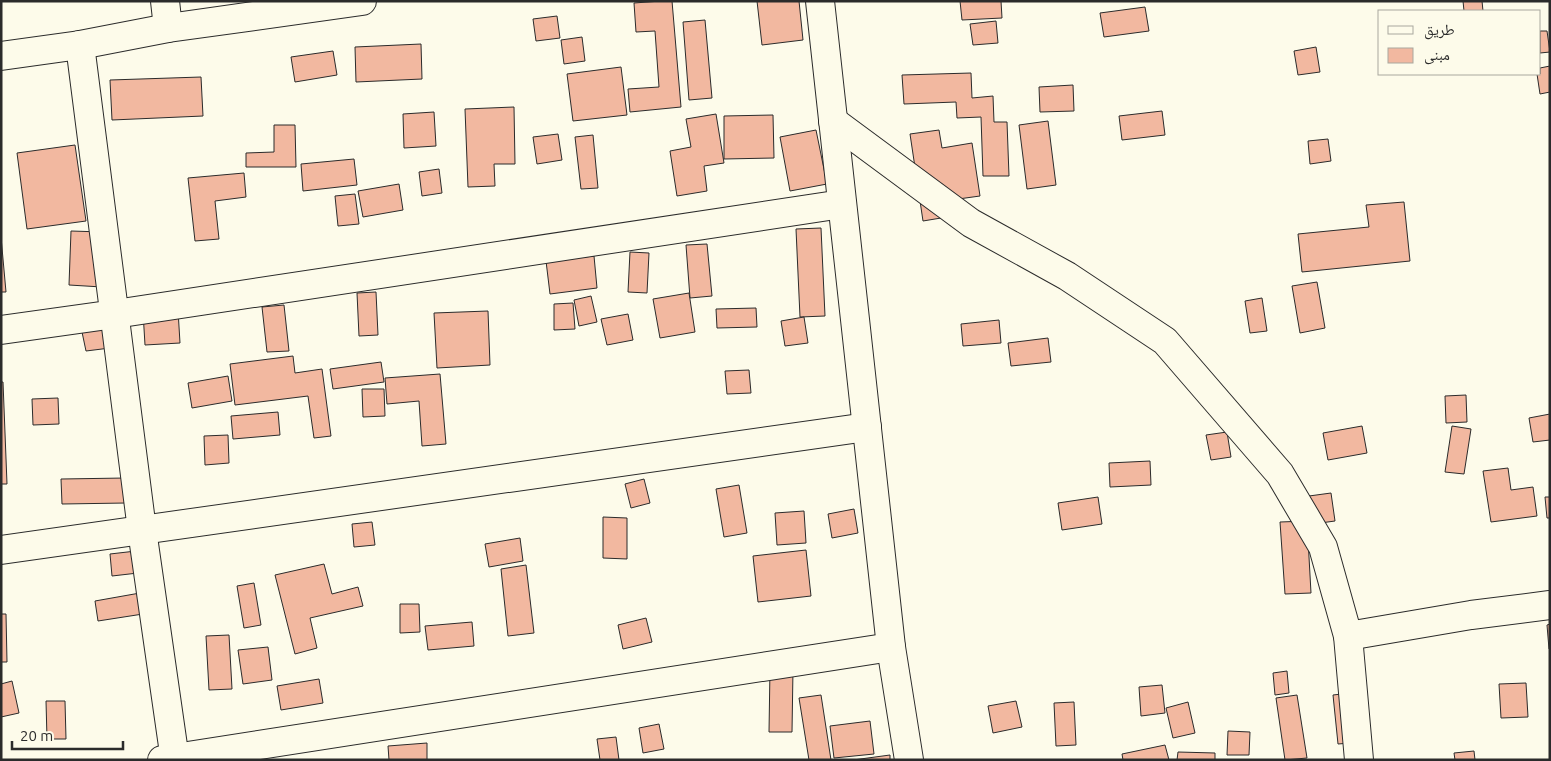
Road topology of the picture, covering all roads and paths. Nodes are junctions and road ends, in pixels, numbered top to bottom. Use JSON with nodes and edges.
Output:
{"nodes":[{"id":1,"x":165,"y":1,"type":"edge"},
{"id":2,"x":362,"y":1,"type":"edge"},
{"id":3,"x":820,"y":1,"type":"edge"},
{"id":4,"x":168,"y":28,"type":"junction"},
{"id":5,"x":80,"y":45,"type":"junction"},
{"id":6,"x":1,"y":56,"type":"edge"},
{"id":7,"x":833,"y":121,"type":"junction"},
{"id":8,"x":842,"y":204,"type":"junction"},
{"id":9,"x":115,"y":314,"type":"junction"},
{"id":10,"x":1,"y":330,"type":"edge"},
{"id":11,"x":867,"y":427,"type":"junction"},
{"id":12,"x":142,"y":530,"type":"junction"},
{"id":13,"x":1,"y":550,"type":"edge"},
{"id":14,"x":1550,"y":605,"type":"edge"},
{"id":15,"x":1348,"y":636,"type":"junction"},
{"id":16,"x":891,"y":647,"type":"junction"},
{"id":17,"x":170,"y":759,"type":"edge"},
{"id":18,"x":909,"y":760,"type":"edge"},
{"id":19,"x":1359,"y":760,"type":"edge"}],
"edges":[{"from":1,"to":4,"type":"street"},
{"from":2,"to":4,"type":"street"},
{"from":3,"to":7,"type":"street"},
{"from":4,"to":5,"type":"street"},
{"from":5,"to":6,"type":"street"},
{"from":5,"to":9,"type":"street"},
{"from":7,"to":8,"type":"street"},
{"from":7,"to":15,"type":"street"},
{"from":8,"to":9,"type":"street"},
{"from":8,"to":11,"type":"street"},
{"from":9,"to":10,"type":"street"},
{"from":9,"to":12,"type":"street"},
{"from":11,"to":12,"type":"street"},
{"from":11,"to":16,"type":"street"},
{"from":12,"to":13,"type":"street"},
{"from":12,"to":17,"type":"street"},
{"from":14,"to":15,"type":"street"},
{"from":15,"to":19,"type":"street"},
{"from":16,"to":17,"type":"street"},
{"from":16,"to":18,"type":"street"}]}
